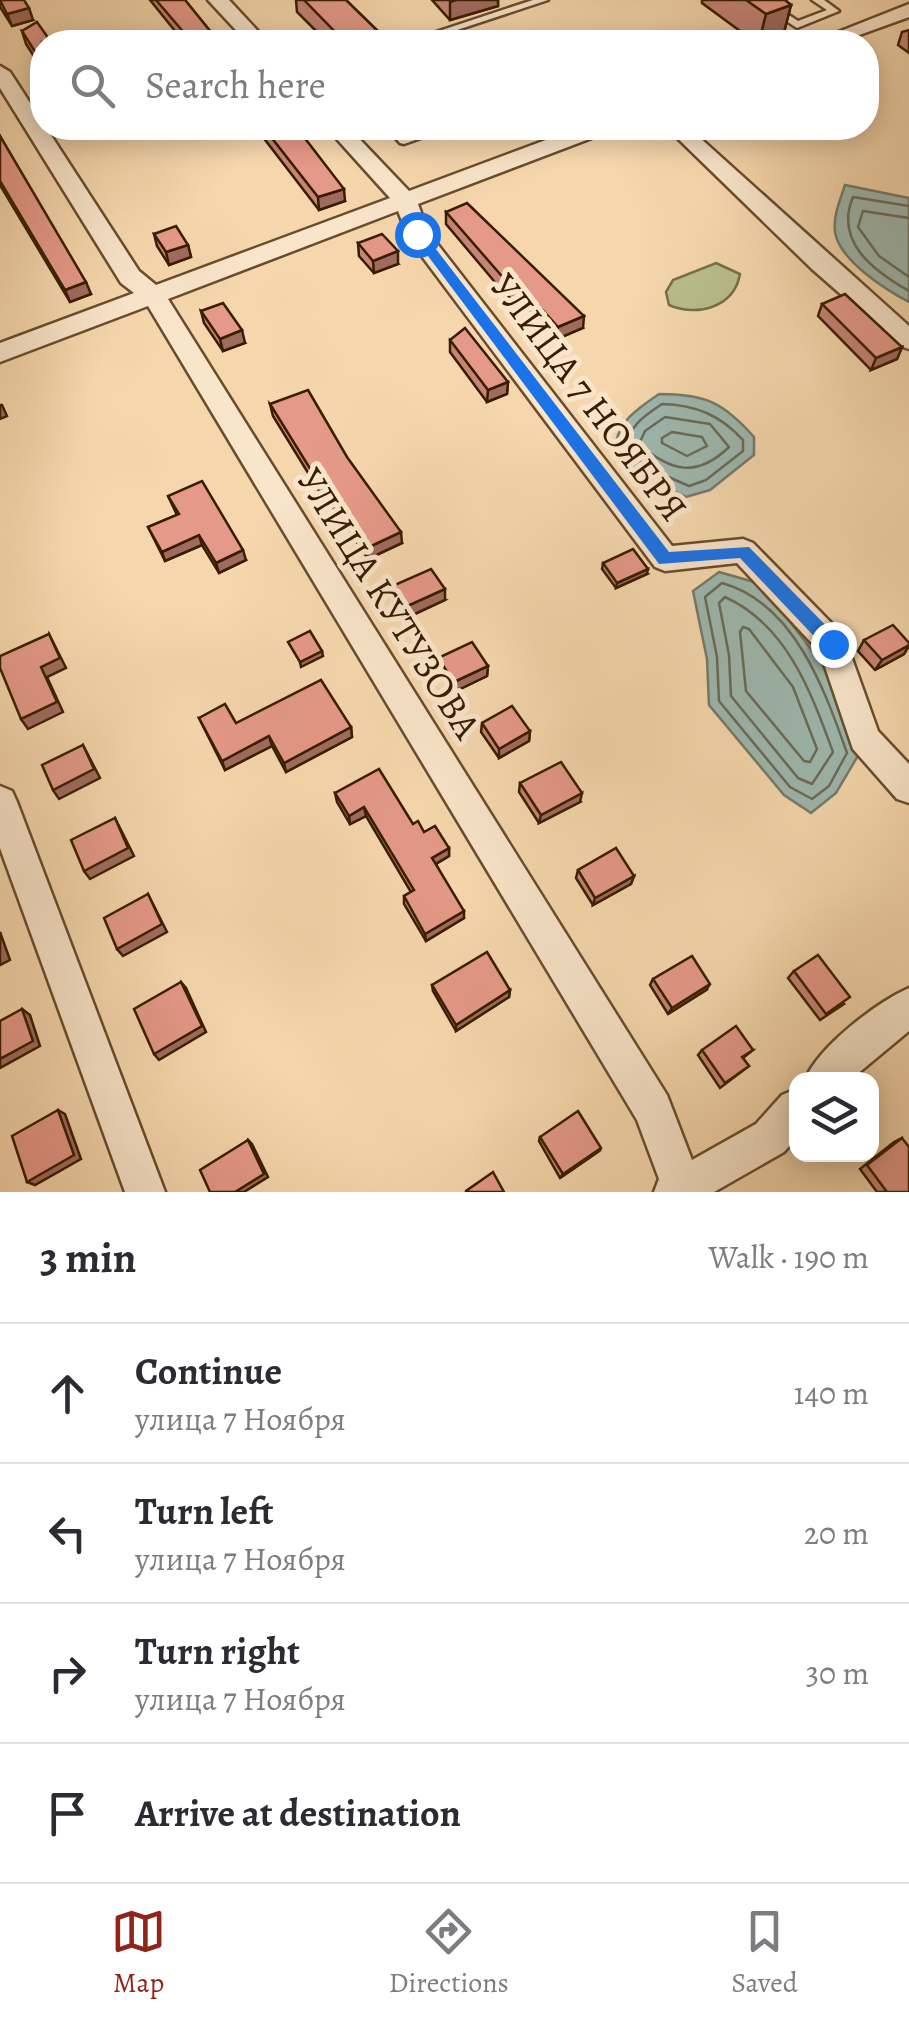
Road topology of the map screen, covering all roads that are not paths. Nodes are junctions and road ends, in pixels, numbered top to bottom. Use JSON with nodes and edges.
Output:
{"nodes":[{"id":1,"x":218,"y":0,"type":"edge"},
{"id":2,"x":543,"y":0,"type":"edge"},
{"id":3,"x":760,"y":0,"type":"edge"},
{"id":4,"x":817,"y":0,"type":"edge"},
{"id":5,"x":909,"y":10,"type":"edge"},
{"id":6,"x":247,"y":30,"type":"edge"},
{"id":7,"x":445,"y":30,"type":"edge"},
{"id":8,"x":855,"y":30,"type":"edge"},
{"id":9,"x":0,"y":72,"type":"edge"},
{"id":10,"x":30,"y":119,"type":"edge"},
{"id":11,"x":43,"y":140,"type":"edge"},
{"id":12,"x":348,"y":140,"type":"edge"},
{"id":13,"x":566,"y":140,"type":"edge"},
{"id":14,"x":690,"y":140,"type":"edge"},
{"id":15,"x":406,"y":201,"type":"junction"},
{"id":16,"x":154,"y":296,"type":"junction"},
{"id":17,"x":909,"y":340,"type":"edge"},
{"id":18,"x":0,"y":354,"type":"edge"},
{"id":19,"x":909,"y":788,"type":"edge"},
{"id":20,"x":0,"y":802,"type":"edge"},
{"id":21,"x":909,"y":1007,"type":"edge"},
{"id":22,"x":831,"y":1072,"type":"edge"},
{"id":23,"x":789,"y":1118,"type":"edge"},
{"id":24,"x":680,"y":1190,"type":"edge"},
{"id":25,"x":144,"y":1192,"type":"edge"}],
"edges":[{"from":1,"to":6,"type":"street"},
{"from":2,"to":7,"type":"lane"},
{"from":3,"to":4,"type":"lane"},
{"from":5,"to":8,"type":"street"},
{"from":9,"to":10,"type":"street","name":"УЛИЦА КУТУЗОВА"},
{"from":11,"to":16,"type":"street","name":"УЛИЦА КУТУЗОВА"},
{"from":12,"to":15,"type":"street","name":"УЛИЦА 7 НОЯБРЯ"},
{"from":13,"to":15,"type":"street"},
{"from":14,"to":17,"type":"street"},
{"from":15,"to":16,"type":"street"},
{"from":15,"to":19,"type":"street","name":"УЛИЦА 7 НОЯБРЯ"},
{"from":16,"to":18,"type":"street"},
{"from":16,"to":24,"type":"street","name":"УЛИЦА КУТУЗОВА"},
{"from":20,"to":25,"type":"street"},
{"from":21,"to":22,"type":"street"},
{"from":23,"to":24,"type":"street"}]}
